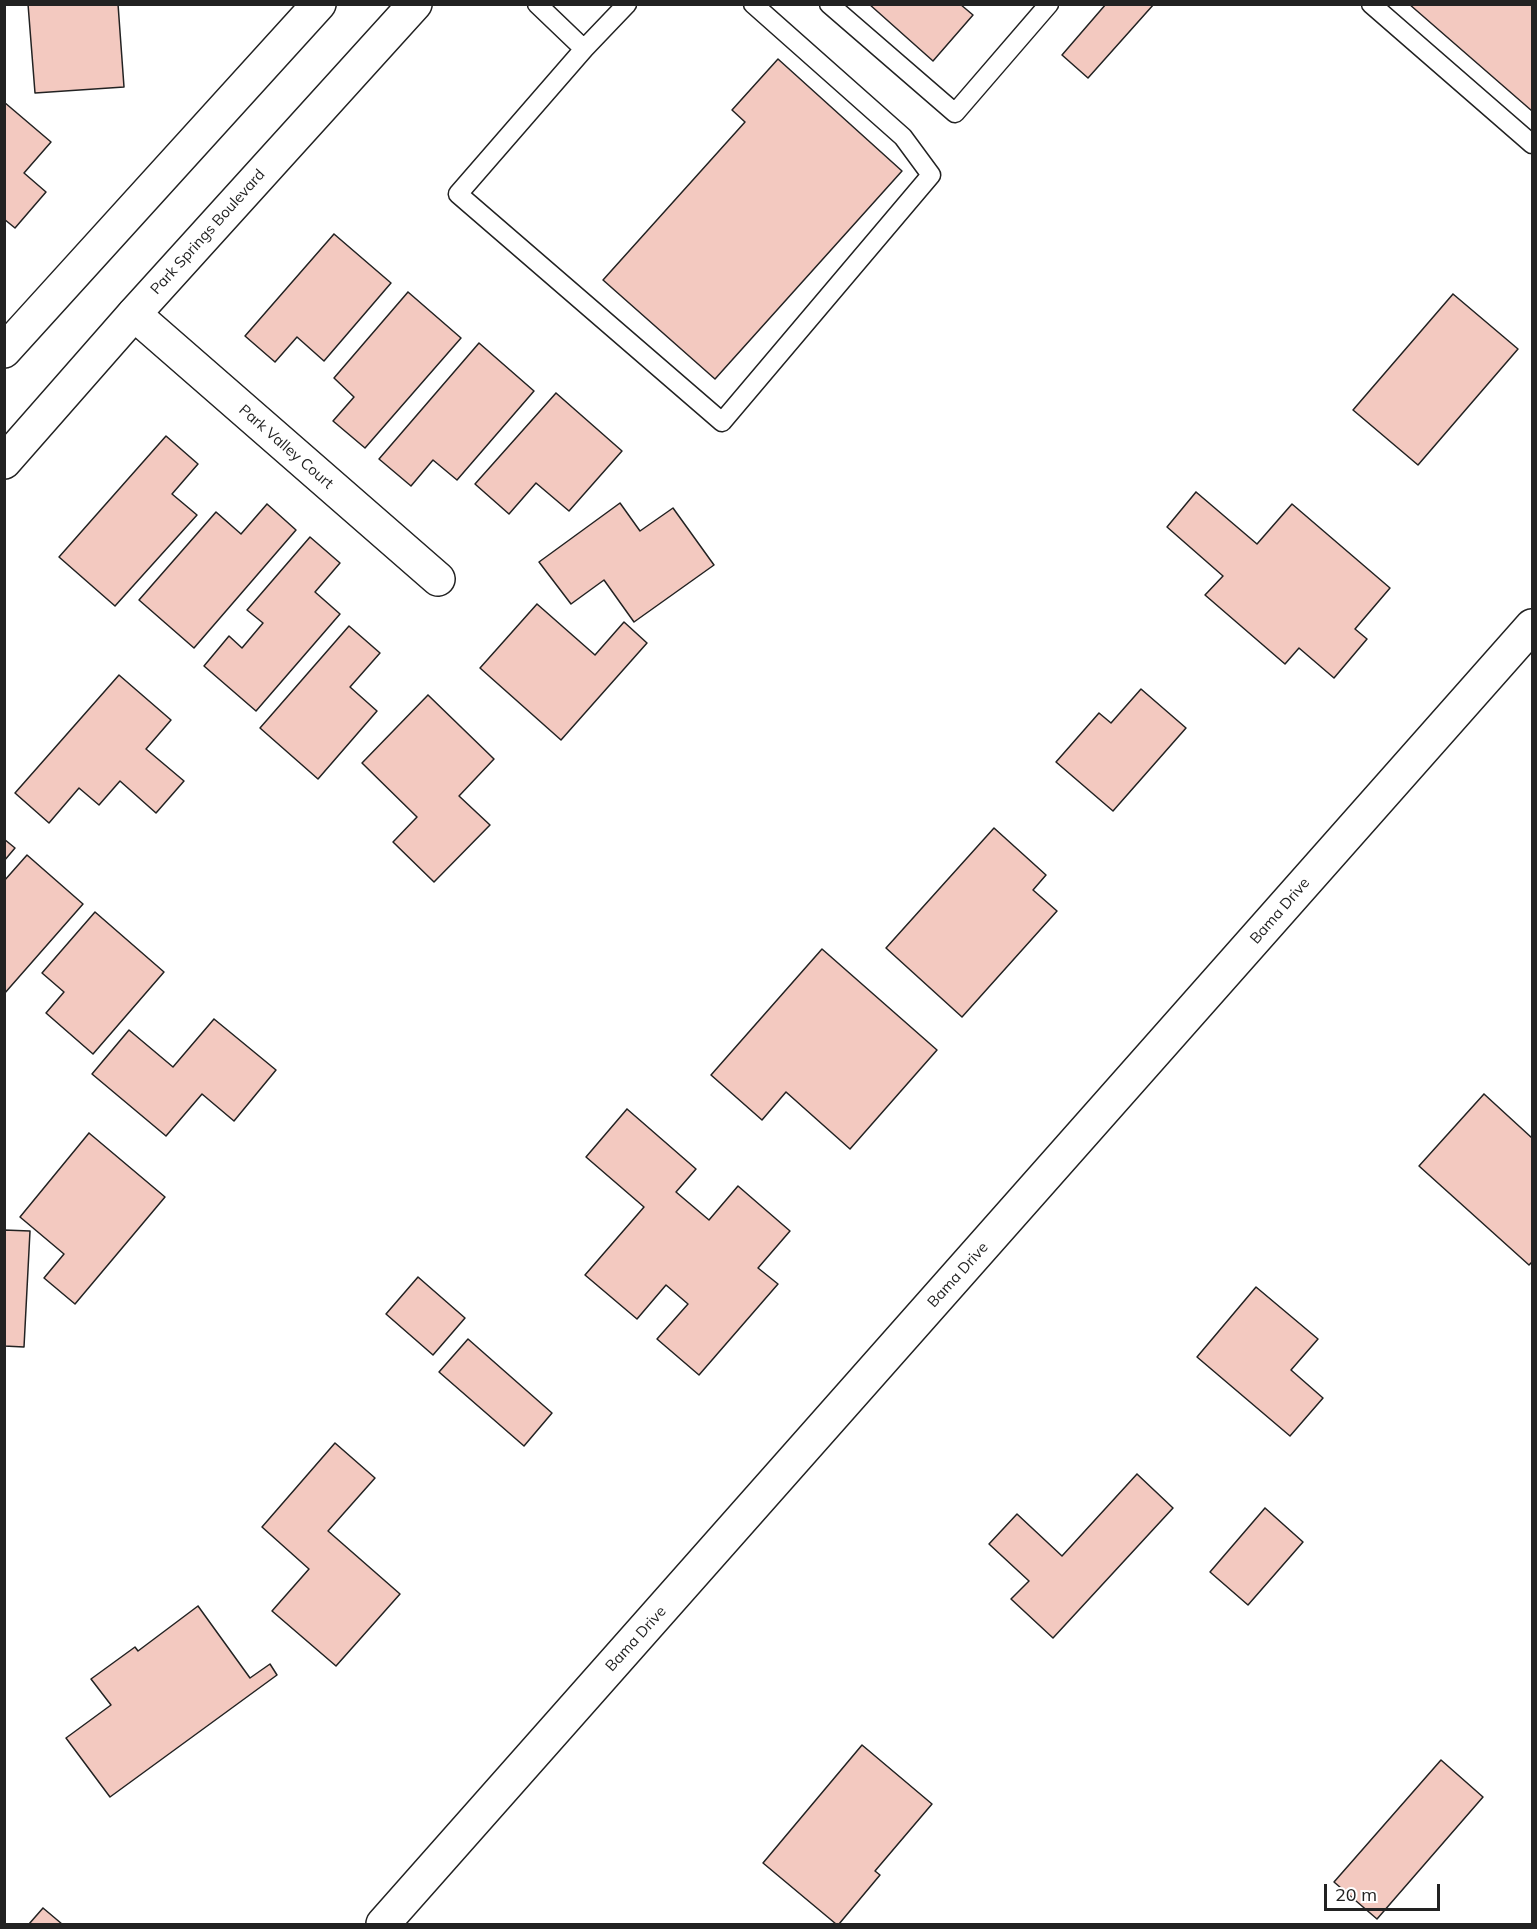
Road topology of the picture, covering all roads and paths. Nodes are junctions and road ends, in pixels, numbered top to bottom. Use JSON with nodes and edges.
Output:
{"nodes":[{"id":1,"x":319,"y":4,"type":"edge"},
{"id":2,"x":415,"y":4,"type":"edge"},
{"id":3,"x":537,"y":4,"type":"edge"},
{"id":4,"x":627,"y":4,"type":"edge"},
{"id":5,"x":753,"y":4,"type":"edge"},
{"id":6,"x":829,"y":4,"type":"edge"},
{"id":7,"x":1049,"y":4,"type":"edge"},
{"id":8,"x":1371,"y":4,"type":"edge"},
{"id":9,"x":584,"y":49,"type":"junction"},
{"id":10,"x":1533,"y":144,"type":"edge"},
{"id":11,"x":134,"y":314,"type":"junction"},
{"id":12,"x":4,"y":351,"type":"edge"},
{"id":13,"x":4,"y":462,"type":"edge"},
{"id":14,"x":438,"y":579,"type":"dead end"},
{"id":15,"x":1533,"y":626,"type":"edge"},
{"id":16,"x":383,"y":1924,"type":"edge"}],
"edges":[{"from":1,"to":12,"type":"street"},
{"from":2,"to":11,"type":"street","name":"Park Springs Boulevard"},
{"from":3,"to":9,"type":"lane"},
{"from":4,"to":9,"type":"lane"},
{"from":5,"to":9,"type":"lane"},
{"from":6,"to":7,"type":"lane"},
{"from":8,"to":10,"type":"lane"},
{"from":11,"to":13,"type":"street","name":"Park Springs Boulevard"},
{"from":11,"to":14,"type":"street","name":"Park Valley Court"},
{"from":15,"to":16,"type":"street","name":"Bama Drive"}]}
